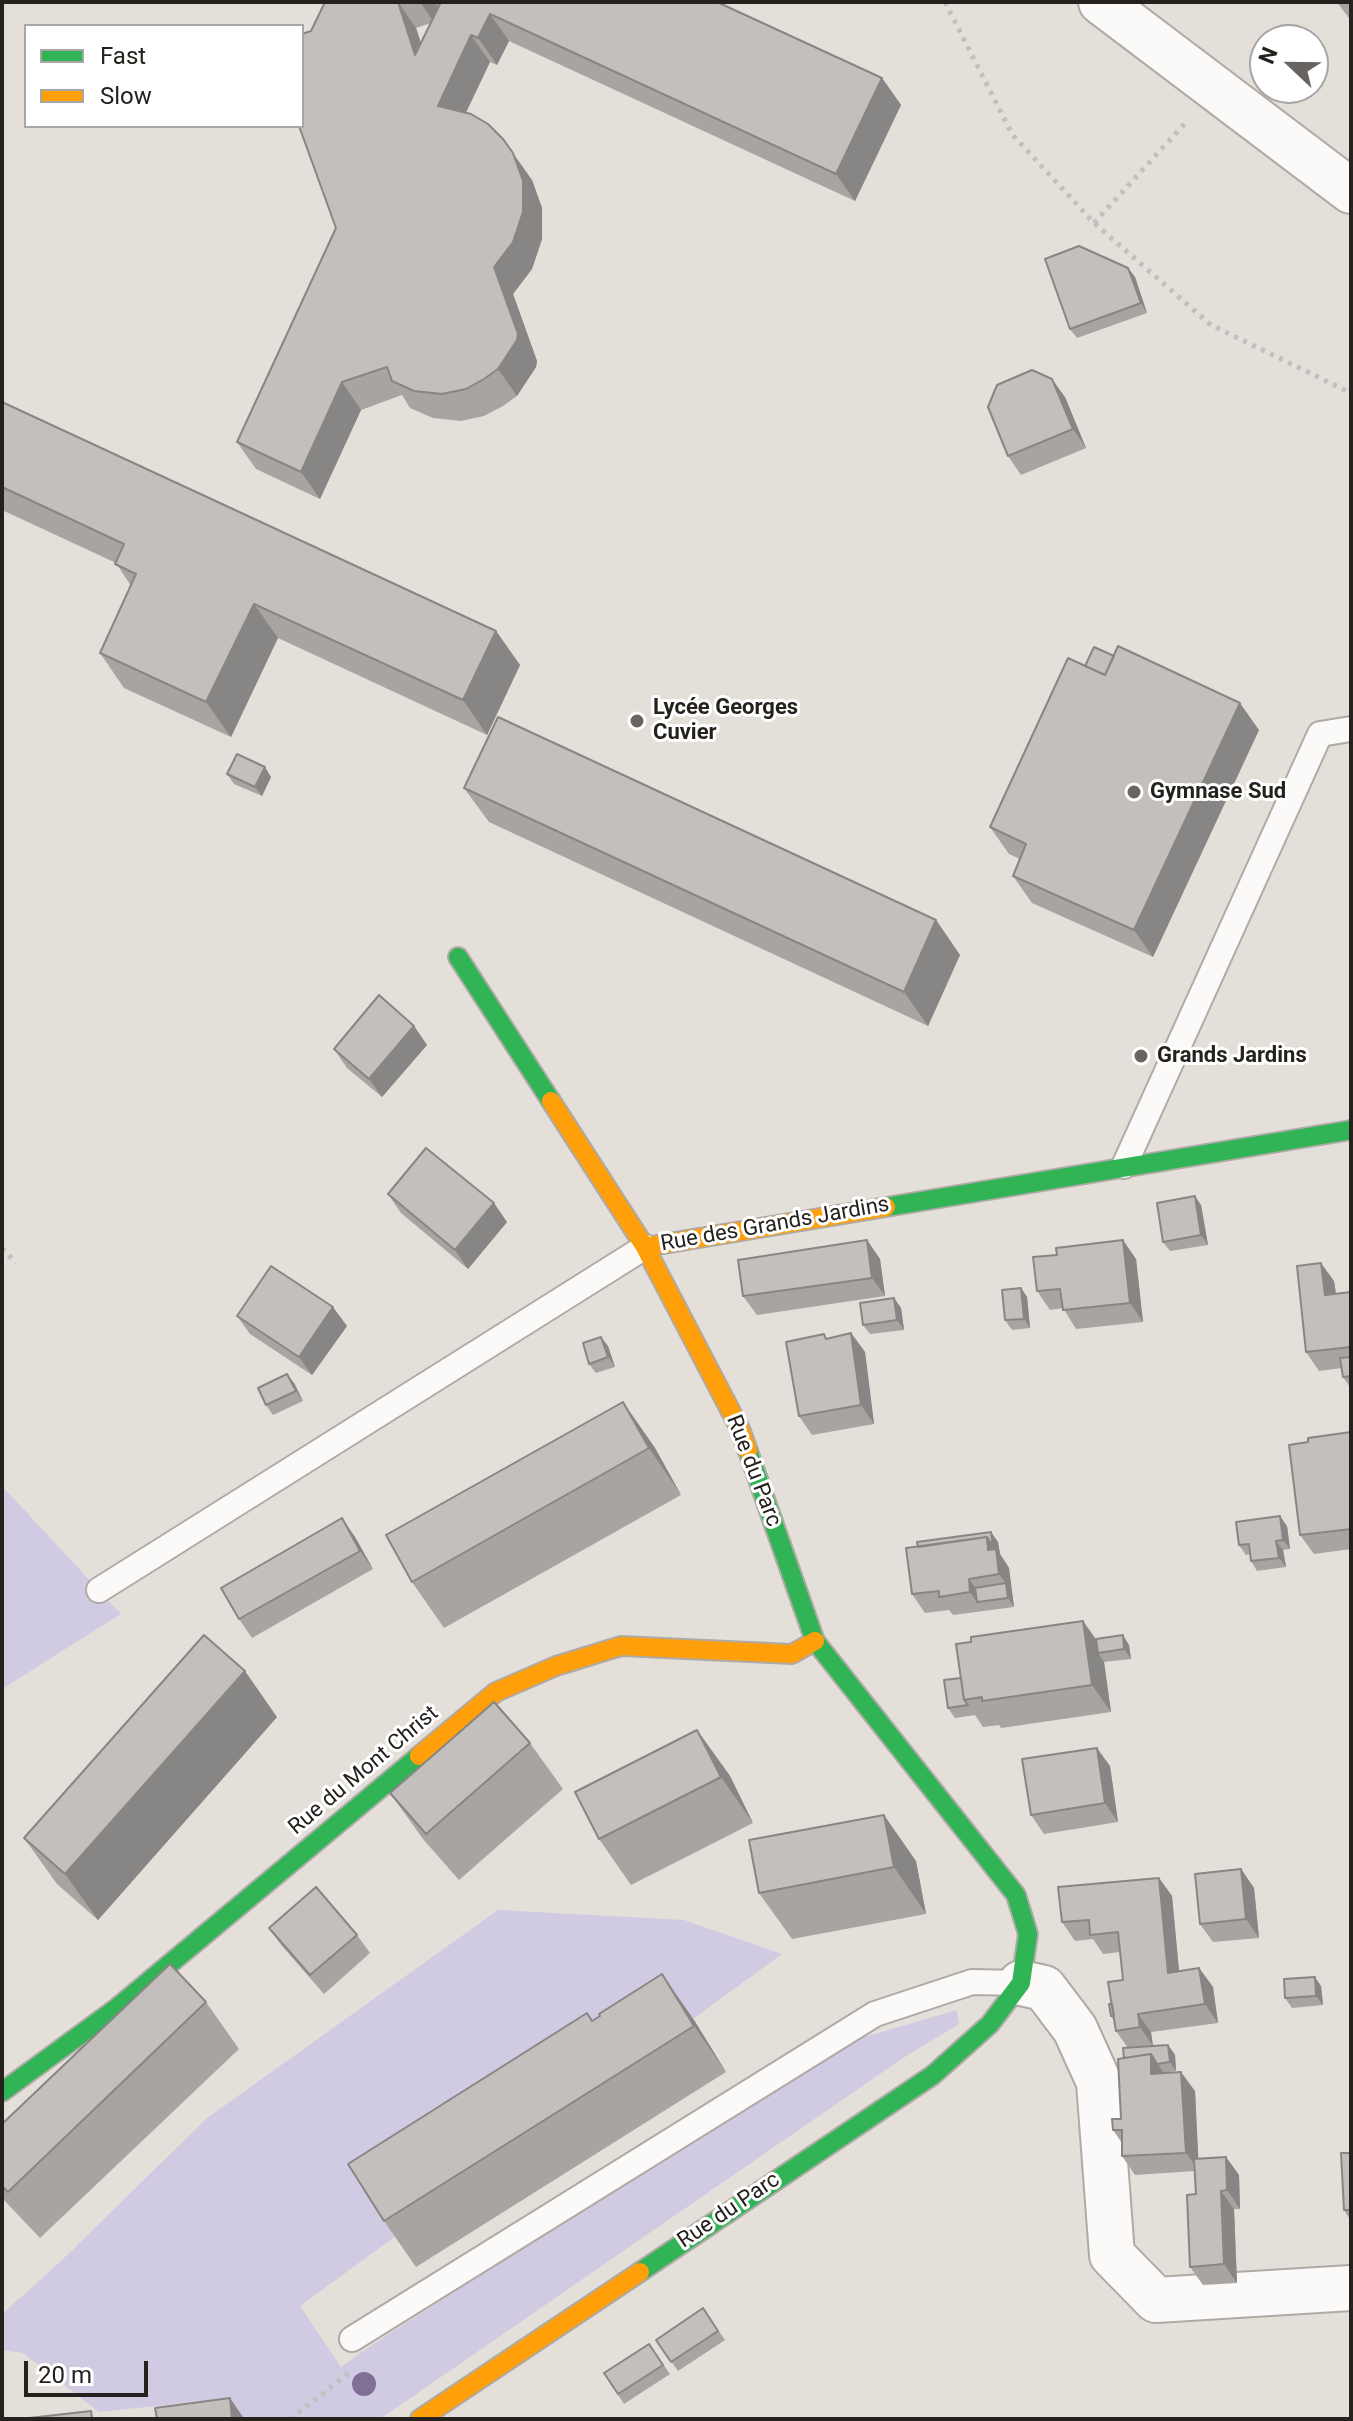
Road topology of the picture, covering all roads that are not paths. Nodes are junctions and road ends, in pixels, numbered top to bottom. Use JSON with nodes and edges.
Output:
{"nodes":[{"id":1,"x":1101,"y":2,"type":"edge"},
{"id":2,"x":1351,"y":191,"type":"edge"},
{"id":3,"x":1351,"y":729,"type":"edge"},
{"id":4,"x":458,"y":957,"type":"dead end"},
{"id":5,"x":1351,"y":1130,"type":"edge"},
{"id":6,"x":1124,"y":1166,"type":"junction"},
{"id":7,"x":645,"y":1247,"type":"junction"},
{"id":8,"x":99,"y":1590,"type":"dead end"},
{"id":9,"x":815,"y":1641,"type":"junction"},
{"id":10,"x":1021,"y":1983,"type":"junction"},
{"id":11,"x":2,"y":2092,"type":"edge"},
{"id":12,"x":1351,"y":2288,"type":"edge"},
{"id":13,"x":352,"y":2339,"type":"dead end"},
{"id":14,"x":420,"y":2419,"type":"edge"}],
"edges":[{"from":1,"to":2,"type":"street"},
{"from":3,"to":6,"type":"lane"},
{"from":4,"to":7,"type":"street","name":"Rue du Parc"},
{"from":5,"to":6,"type":"street","name":"Rue des Grands Jardins"},
{"from":6,"to":7,"type":"street","name":"Rue des Grands Jardins"},
{"from":7,"to":8,"type":"lane","name":"Rue des Grands Jardins"},
{"from":7,"to":9,"type":"street","name":"Rue du Parc"},
{"from":9,"to":10,"type":"street","name":"Rue du Parc"},
{"from":9,"to":11,"type":"street","name":"Rue du Mont Christ"},
{"from":10,"to":12,"type":"street"},
{"from":10,"to":13,"type":"lane"},
{"from":10,"to":14,"type":"street","name":"Rue du Parc"}]}
